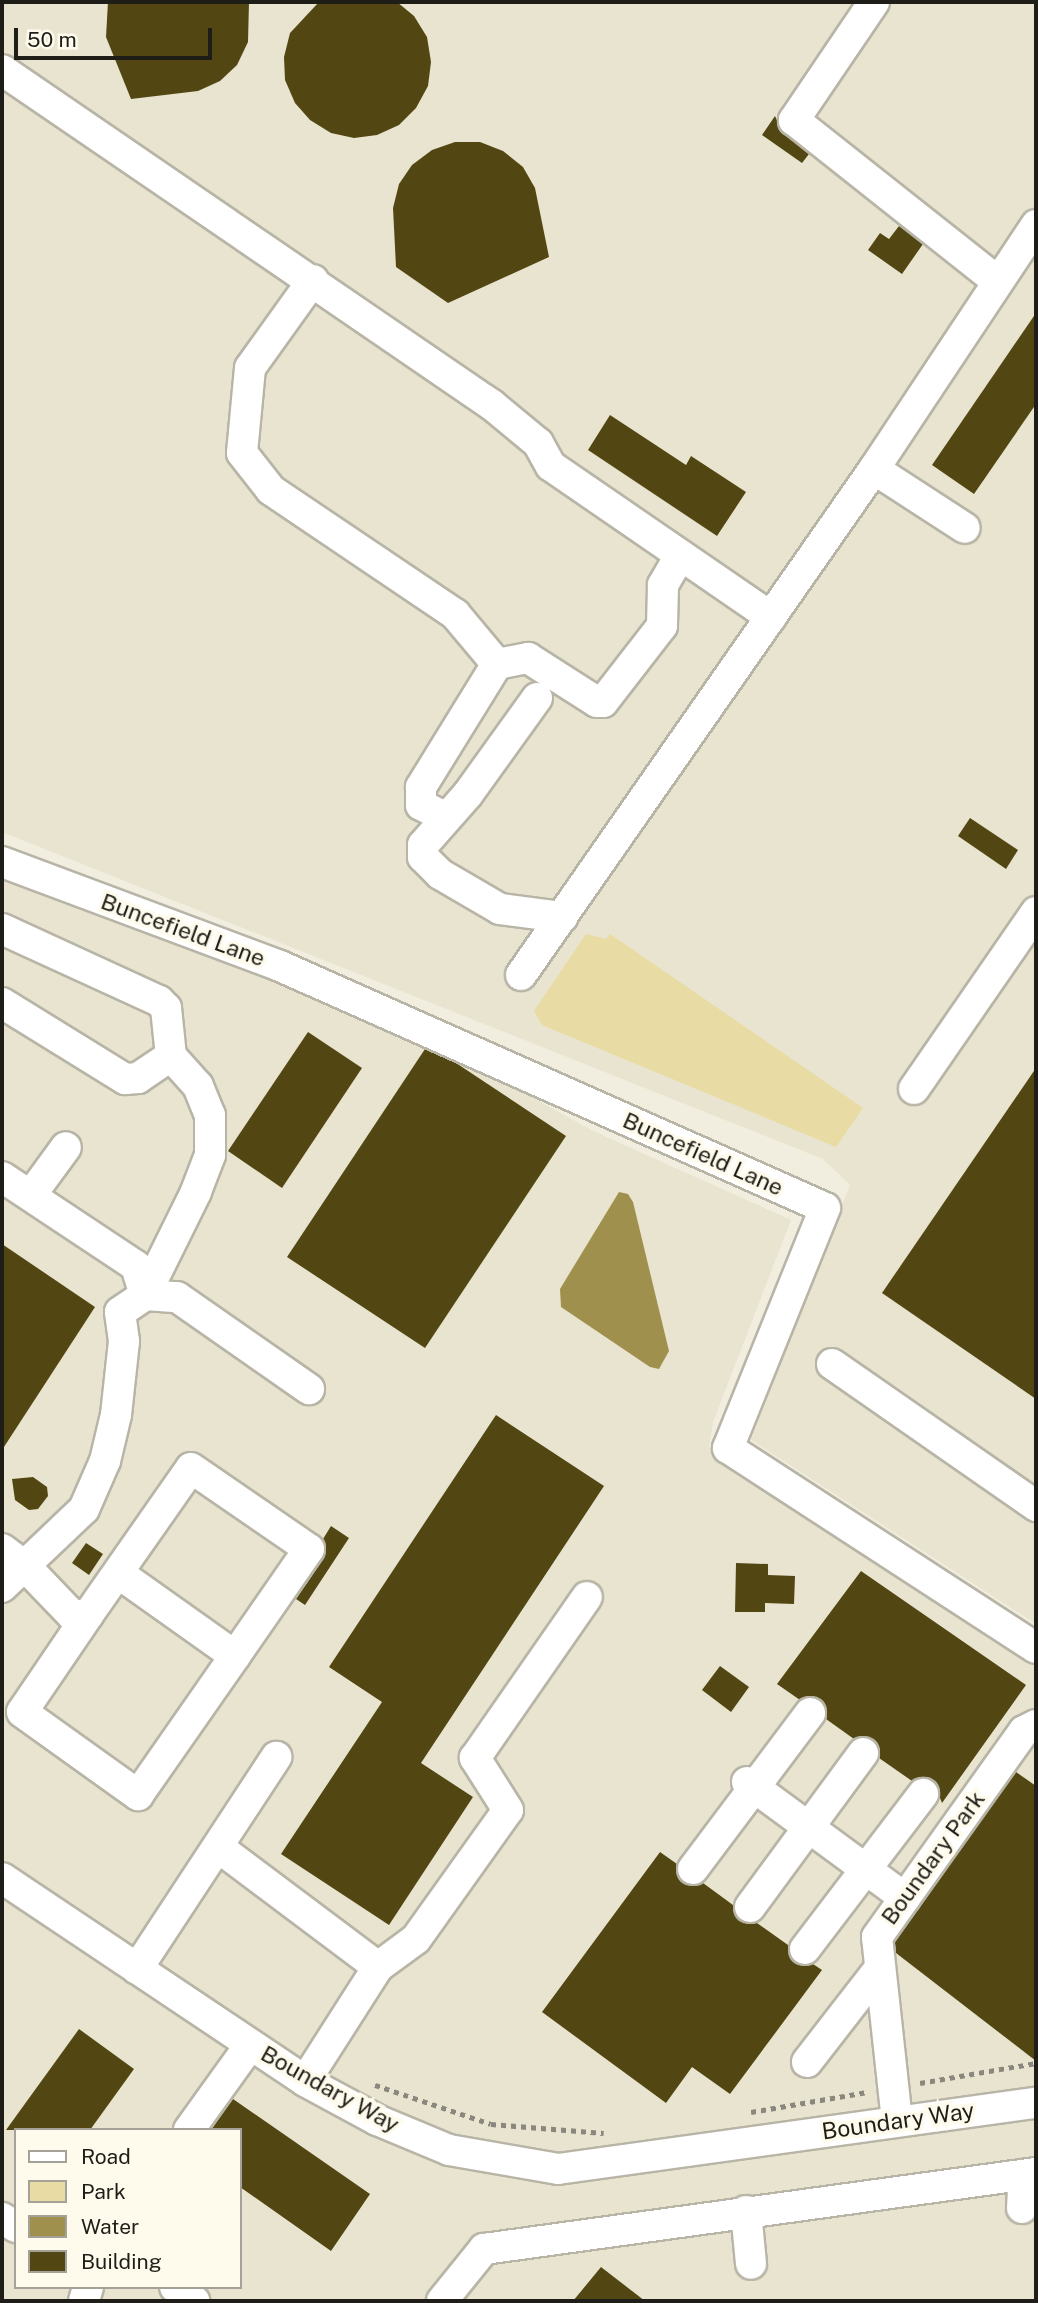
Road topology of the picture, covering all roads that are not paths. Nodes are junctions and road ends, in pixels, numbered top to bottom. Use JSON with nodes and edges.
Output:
{"nodes":[{"id":1,"x":874,"y":2,"type":"edge"},
{"id":2,"x":2,"y":70,"type":"edge"},
{"id":3,"x":1036,"y":225,"type":"edge"},
{"id":4,"x":313,"y":281,"type":"junction"},
{"id":5,"x":997,"y":281,"type":"junction"},
{"id":6,"x":874,"y":470,"type":"junction"},
{"id":7,"x":965,"y":528,"type":"dead end"},
{"id":8,"x":680,"y":556,"type":"junction"},
{"id":9,"x":771,"y":617,"type":"junction"},
{"id":10,"x":497,"y":664,"type":"junction"},
{"id":11,"x":537,"y":698,"type":"dead end"},
{"id":12,"x":446,"y":818,"type":"junction"},
{"id":13,"x":2,"y":862,"type":"edge"},
{"id":14,"x":1036,"y":912,"type":"edge"},
{"id":15,"x":562,"y":917,"type":"junction"},
{"id":16,"x":2,"y":929,"type":"edge"},
{"id":17,"x":522,"y":975,"type":"dead end"},
{"id":18,"x":2,"y":1003,"type":"edge"},
{"id":19,"x":170,"y":1056,"type":"junction"},
{"id":20,"x":914,"y":1089,"type":"dead end"},
{"id":21,"x":66,"y":1147,"type":"dead end"},
{"id":22,"x":2,"y":1177,"type":"edge"},
{"id":23,"x":31,"y":1195,"type":"junction"},
{"id":24,"x":145,"y":1295,"type":"junction"},
{"id":25,"x":832,"y":1364,"type":"dead end"},
{"id":26,"x":309,"y":1389,"type":"dead end"},
{"id":27,"x":1036,"y":1506,"type":"edge"},
{"id":28,"x":2,"y":1549,"type":"edge"},
{"id":29,"x":26,"y":1567,"type":"junction"},
{"id":30,"x":118,"y":1573,"type":"junction"},
{"id":31,"x":2,"y":1587,"type":"edge"},
{"id":32,"x":587,"y":1597,"type":"dead end"},
{"id":33,"x":89,"y":1615,"type":"junction"},
{"id":34,"x":1036,"y":1648,"type":"edge"},
{"id":35,"x":235,"y":1656,"type":"junction"},
{"id":36,"x":810,"y":1713,"type":"dead end"},
{"id":37,"x":1030,"y":1728,"type":"edge"},
{"id":38,"x":863,"y":1753,"type":"dead end"},
{"id":39,"x":276,"y":1757,"type":"dead end"},
{"id":40,"x":751,"y":1785,"type":"junction"},
{"id":41,"x":923,"y":1794,"type":"dead end"},
{"id":42,"x":808,"y":1827,"type":"junction"},
{"id":43,"x":218,"y":1847,"type":"junction"},
{"id":44,"x":693,"y":1869,"type":"dead end"},
{"id":45,"x":866,"y":1870,"type":"junction"},
{"id":46,"x":2,"y":1878,"type":"edge"},
{"id":47,"x":905,"y":1898,"type":"junction"},
{"id":48,"x":750,"y":1907,"type":"dead end"},
{"id":49,"x":805,"y":1949,"type":"dead end"},
{"id":50,"x":378,"y":1967,"type":"junction"},
{"id":51,"x":880,"y":1968,"type":"junction"},
{"id":52,"x":137,"y":1969,"type":"junction"},
{"id":53,"x":250,"y":2045,"type":"junction"},
{"id":54,"x":807,"y":2063,"type":"dead end"},
{"id":55,"x":305,"y":2081,"type":"junction"},
{"id":56,"x":1036,"y":2103,"type":"edge"},
{"id":57,"x":897,"y":2121,"type":"junction"},
{"id":58,"x":190,"y":2128,"type":"edge"},
{"id":59,"x":1030,"y":2174,"type":"edge"},
{"id":60,"x":1022,"y":2208,"type":"dead end"},
{"id":61,"x":746,"y":2211,"type":"junction"},
{"id":62,"x":751,"y":2264,"type":"dead end"},
{"id":63,"x":178,"y":2289,"type":"edge"},
{"id":64,"x":194,"y":2301,"type":"edge"},
{"id":65,"x":442,"y":2301,"type":"edge"}],
"edges":[{"from":1,"to":5,"type":"street"},
{"from":2,"to":4,"type":"street"},
{"from":3,"to":5,"type":"street"},
{"from":4,"to":8,"type":"street"},
{"from":4,"to":10,"type":"street"},
{"from":5,"to":6,"type":"street"},
{"from":6,"to":7,"type":"street"},
{"from":6,"to":9,"type":"street"},
{"from":8,"to":9,"type":"street"},
{"from":8,"to":10,"type":"street"},
{"from":9,"to":15,"type":"street"},
{"from":10,"to":12,"type":"street"},
{"from":11,"to":12,"type":"street"},
{"from":12,"to":15,"type":"street"},
{"from":13,"to":34,"type":"street","name":"Buncefield Lane"},
{"from":14,"to":20,"type":"street"},
{"from":15,"to":17,"type":"street"},
{"from":16,"to":19,"type":"street"},
{"from":18,"to":19,"type":"street"},
{"from":19,"to":24,"type":"street"},
{"from":21,"to":23,"type":"street"},
{"from":22,"to":23,"type":"street"},
{"from":23,"to":24,"type":"street"},
{"from":24,"to":26,"type":"street"},
{"from":24,"to":29,"type":"street"},
{"from":25,"to":27,"type":"street"},
{"from":28,"to":29,"type":"street"},
{"from":29,"to":31,"type":"street"},
{"from":29,"to":33,"type":"street"},
{"from":30,"to":33,"type":"street"},
{"from":30,"to":35,"type":"street"},
{"from":30,"to":35,"type":"street"},
{"from":32,"to":50,"type":"street"},
{"from":33,"to":35,"type":"street"},
{"from":36,"to":40,"type":"street"},
{"from":37,"to":47,"type":"street","name":"Boundary Park"},
{"from":38,"to":42,"type":"street"},
{"from":39,"to":43,"type":"street"},
{"from":40,"to":42,"type":"street"},
{"from":40,"to":44,"type":"street"},
{"from":41,"to":45,"type":"street"},
{"from":42,"to":45,"type":"street"},
{"from":42,"to":48,"type":"street"},
{"from":43,"to":50,"type":"street"},
{"from":43,"to":52,"type":"street"},
{"from":45,"to":47,"type":"street"},
{"from":45,"to":49,"type":"street"},
{"from":46,"to":52,"type":"street","name":"Boundary Way"},
{"from":47,"to":51,"type":"street","name":"Boundary Park"},
{"from":50,"to":55,"type":"street"},
{"from":51,"to":54,"type":"street"},
{"from":51,"to":57,"type":"street","name":"Boundary Park"},
{"from":52,"to":53,"type":"street","name":"Boundary Way"},
{"from":53,"to":55,"type":"street","name":"Boundary Way"},
{"from":53,"to":58,"type":"street"},
{"from":55,"to":57,"type":"street","name":"Boundary Way"},
{"from":56,"to":57,"type":"street","name":"Boundary Way"},
{"from":59,"to":60,"type":"street"},
{"from":59,"to":61,"type":"street"},
{"from":61,"to":62,"type":"street"},
{"from":61,"to":65,"type":"street"},
{"from":63,"to":64,"type":"street"}]}
